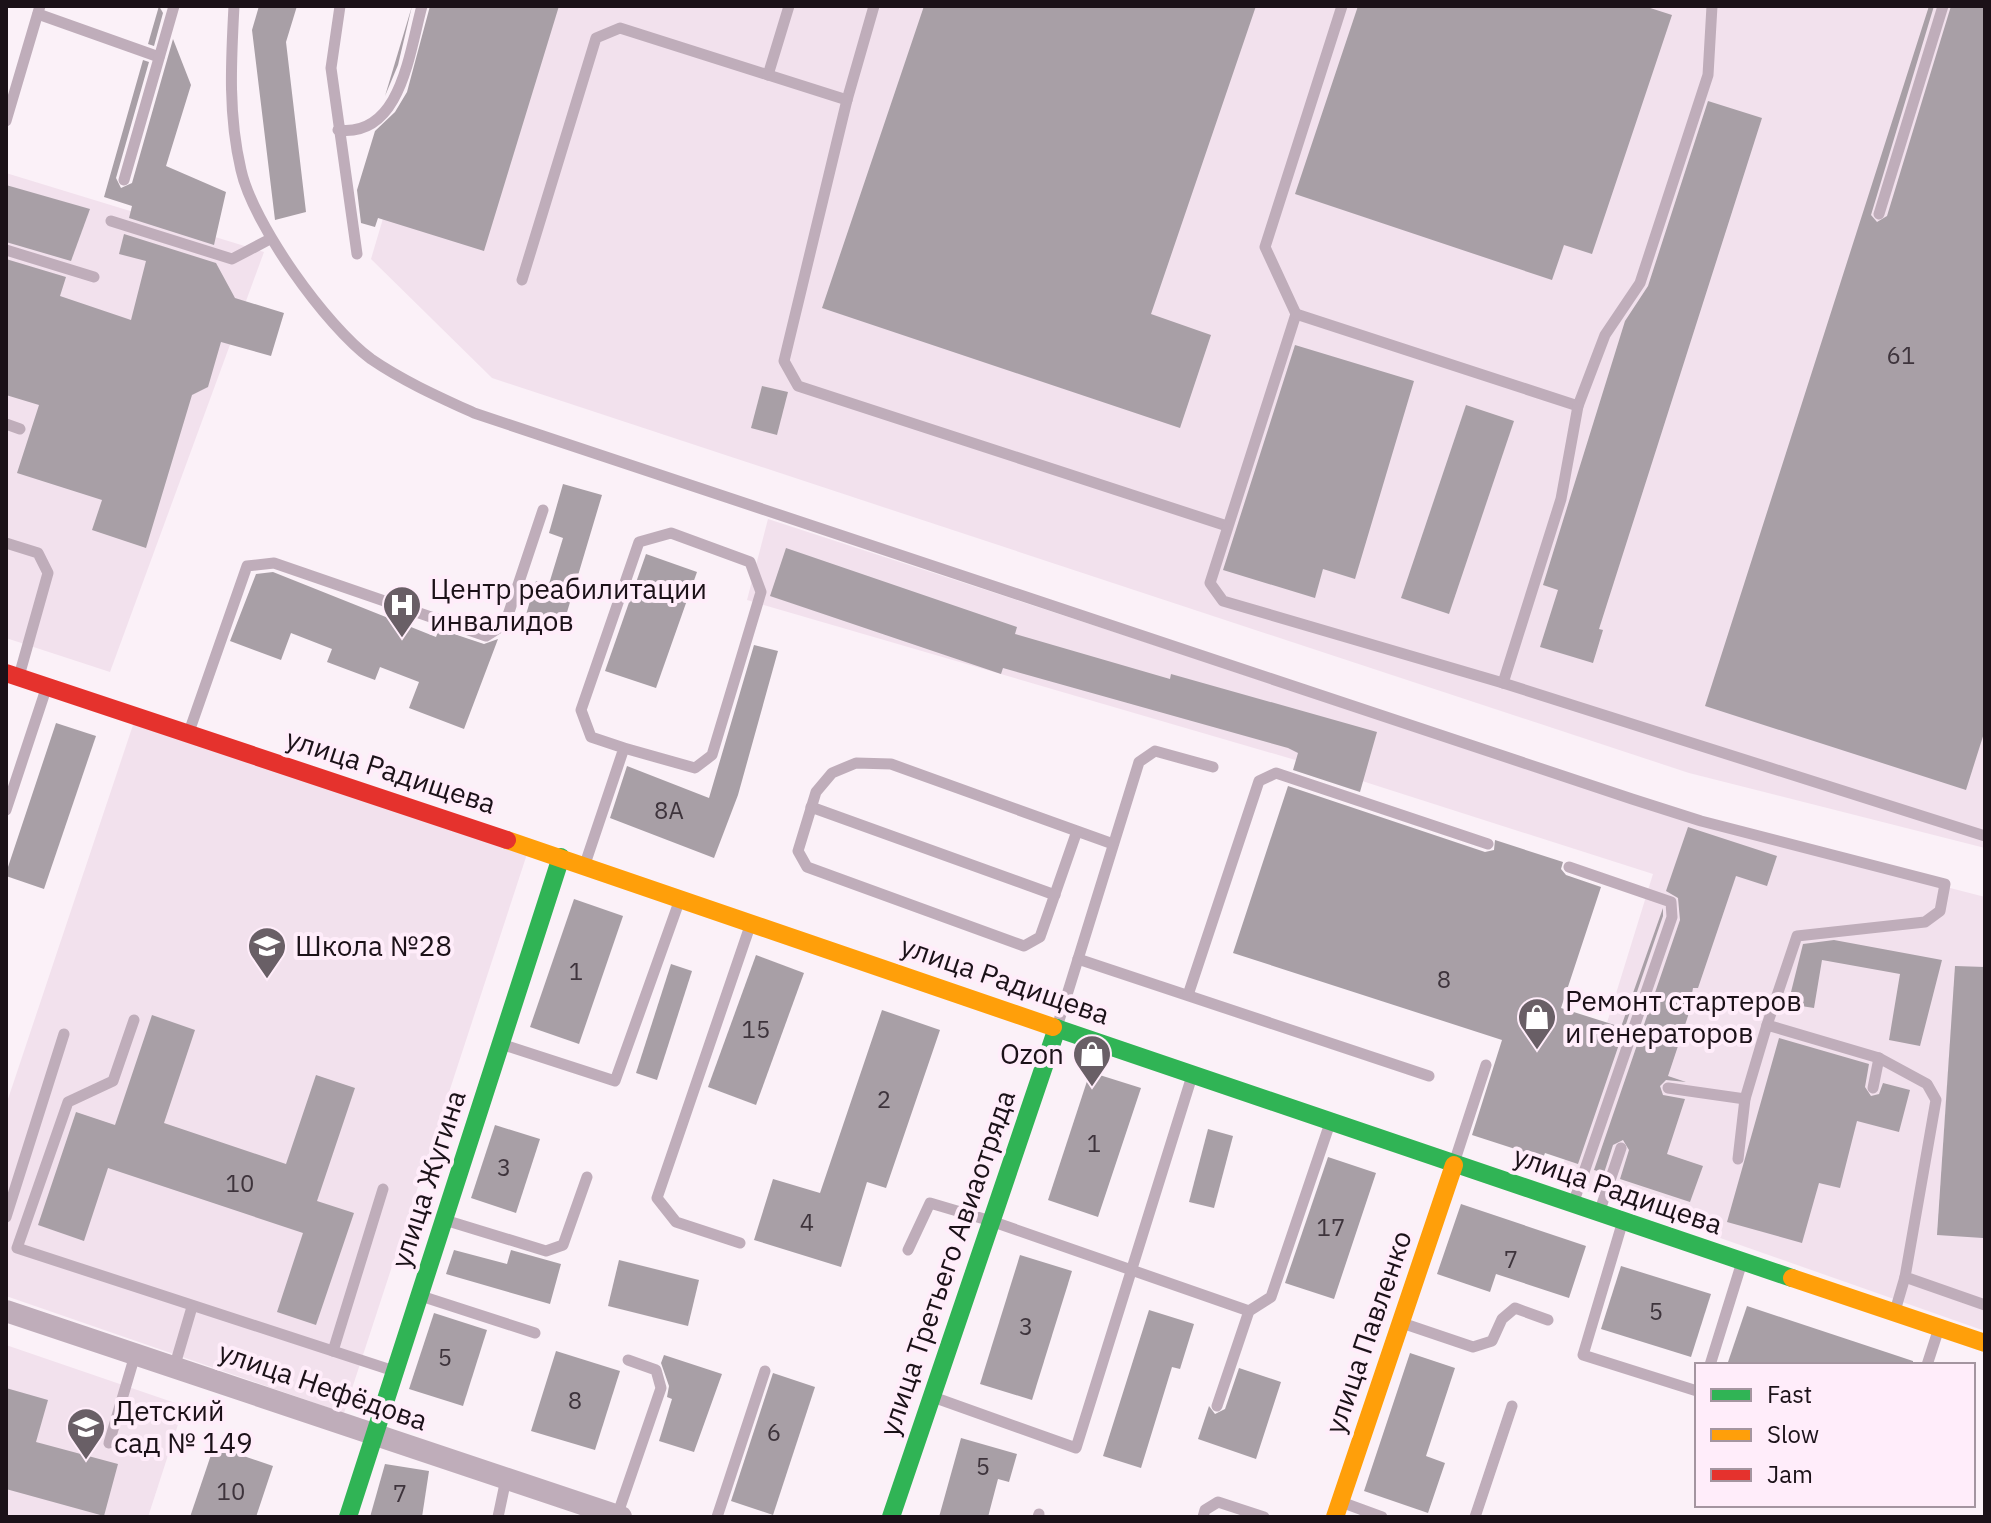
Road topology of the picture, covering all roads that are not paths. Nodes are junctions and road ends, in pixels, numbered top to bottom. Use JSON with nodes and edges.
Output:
{"nodes":[{"id":1,"x":174,"y":6,"type":"edge"},
{"id":2,"x":234,"y":6,"type":"edge"},
{"id":3,"x":340,"y":6,"type":"edge"},
{"id":4,"x":422,"y":6,"type":"edge"},
{"id":5,"x":789,"y":6,"type":"edge"},
{"id":6,"x":874,"y":6,"type":"edge"},
{"id":7,"x":1342,"y":6,"type":"edge"},
{"id":8,"x":1712,"y":6,"type":"edge"},
{"id":9,"x":1943,"y":6,"type":"edge"},
{"id":10,"x":39,"y":10,"type":"edge"},
{"id":11,"x":159,"y":57,"type":"junction"},
{"id":12,"x":768,"y":75,"type":"junction"},
{"id":13,"x":847,"y":100,"type":"junction"},
{"id":14,"x":6,"y":121,"type":"edge"},
{"id":15,"x":338,"y":130,"type":"junction"},
{"id":16,"x":124,"y":180,"type":"dead end"},
{"id":17,"x":1879,"y":214,"type":"dead end"},
{"id":18,"x":111,"y":221,"type":"dead end"},
{"id":19,"x":270,"y":239,"type":"junction"},
{"id":20,"x":6,"y":250,"type":"edge"},
{"id":21,"x":357,"y":254,"type":"dead end"},
{"id":22,"x":94,"y":277,"type":"dead end"},
{"id":23,"x":522,"y":280,"type":"dead end"},
{"id":24,"x":1296,"y":314,"type":"junction"},
{"id":25,"x":1578,"y":406,"type":"junction"},
{"id":26,"x":6,"y":424,"type":"edge"},
{"id":27,"x":20,"y":429,"type":"dead end"},
{"id":28,"x":543,"y":510,"type":"dead end"},
{"id":29,"x":1227,"y":526,"type":"junction"},
{"id":30,"x":6,"y":543,"type":"edge"},
{"id":31,"x":12,"y":675,"type":"edge"},
{"id":32,"x":1503,"y":683,"type":"junction"},
{"id":33,"x":47,"y":686,"type":"junction"},
{"id":34,"x":188,"y":734,"type":"junction"},
{"id":35,"x":624,"y":748,"type":"junction"},
{"id":36,"x":1213,"y":767,"type":"dead end"},
{"id":37,"x":811,"y":807,"type":"junction"},
{"id":38,"x":6,"y":809,"type":"edge"},
{"id":39,"x":1077,"y":831,"type":"junction"},
{"id":40,"x":1985,"y":836,"type":"edge"},
{"id":41,"x":1113,"y":844,"type":"junction"},
{"id":42,"x":1488,"y":844,"type":"dead end"},
{"id":43,"x":561,"y":857,"type":"junction"},
{"id":44,"x":584,"y":865,"type":"junction"},
{"id":45,"x":1569,"y":867,"type":"dead end"},
{"id":46,"x":1055,"y":895,"type":"junction"},
{"id":47,"x":681,"y":898,"type":"junction"},
{"id":48,"x":752,"y":922,"type":"junction"},
{"id":49,"x":1078,"y":959,"type":"junction"},
{"id":50,"x":1188,"y":995,"type":"junction"},
{"id":51,"x":134,"y":1020,"type":"dead end"},
{"id":52,"x":1767,"y":1025,"type":"junction"},
{"id":53,"x":1057,"y":1028,"type":"junction"},
{"id":54,"x":64,"y":1034,"type":"dead end"},
{"id":55,"x":501,"y":1044,"type":"junction"},
{"id":56,"x":1879,"y":1058,"type":"junction"},
{"id":57,"x":1486,"y":1065,"type":"dead end"},
{"id":58,"x":1192,"y":1075,"type":"junction"},
{"id":59,"x":1429,"y":1076,"type":"dead end"},
{"id":60,"x":1668,"y":1088,"type":"dead end"},
{"id":61,"x":1873,"y":1088,"type":"dead end"},
{"id":62,"x":1745,"y":1099,"type":"junction"},
{"id":63,"x":1330,"y":1122,"type":"junction"},
{"id":64,"x":1621,"y":1148,"type":"dead end"},
{"id":65,"x":1738,"y":1159,"type":"dead end"},
{"id":66,"x":1454,"y":1165,"type":"junction"},
{"id":67,"x":587,"y":1177,"type":"dead end"},
{"id":68,"x":383,"y":1189,"type":"dead end"},
{"id":69,"x":1573,"y":1205,"type":"junction"},
{"id":70,"x":1599,"y":1213,"type":"junction"},
{"id":71,"x":6,"y":1217,"type":"edge"},
{"id":72,"x":444,"y":1220,"type":"junction"},
{"id":73,"x":991,"y":1221,"type":"junction"},
{"id":74,"x":1623,"y":1222,"type":"junction"},
{"id":75,"x":740,"y":1243,"type":"dead end"},
{"id":76,"x":908,"y":1250,"type":"dead end"},
{"id":77,"x":1743,"y":1262,"type":"junction"},
{"id":78,"x":1131,"y":1270,"type":"junction"},
{"id":79,"x":1905,"y":1277,"type":"junction"},
{"id":80,"x":419,"y":1296,"type":"junction"},
{"id":81,"x":1985,"y":1305,"type":"edge"},
{"id":82,"x":192,"y":1307,"type":"junction"},
{"id":83,"x":6,"y":1311,"type":"edge"},
{"id":84,"x":1249,"y":1311,"type":"junction"},
{"id":85,"x":1895,"y":1313,"type":"junction"},
{"id":86,"x":1548,"y":1320,"type":"dead end"},
{"id":87,"x":1401,"y":1323,"type":"junction"},
{"id":88,"x":1939,"y":1328,"type":"junction"},
{"id":89,"x":535,"y":1333,"type":"dead end"},
{"id":90,"x":1985,"y":1343,"type":"edge"},
{"id":91,"x":333,"y":1351,"type":"junction"},
{"id":92,"x":135,"y":1355,"type":"junction"},
{"id":93,"x":628,"y":1360,"type":"dead end"},
{"id":94,"x":1711,"y":1363,"type":"edge"},
{"id":95,"x":1928,"y":1363,"type":"edge"},
{"id":96,"x":174,"y":1368,"type":"junction"},
{"id":97,"x":395,"y":1371,"type":"junction"},
{"id":98,"x":765,"y":1371,"type":"dead end"},
{"id":99,"x":1695,"y":1390,"type":"edge"},
{"id":100,"x":932,"y":1397,"type":"junction"},
{"id":101,"x":1217,"y":1406,"type":"dead end"},
{"id":102,"x":1512,"y":1406,"type":"dead end"},
{"id":103,"x":374,"y":1435,"type":"junction"},
{"id":104,"x":109,"y":1443,"type":"dead end"},
{"id":105,"x":506,"y":1479,"type":"junction"},
{"id":106,"x":1338,"y":1509,"type":"edge"},
{"id":107,"x":619,"y":1516,"type":"edge"},
{"id":108,"x":348,"y":1517,"type":"edge"},
{"id":109,"x":498,"y":1517,"type":"edge"},
{"id":110,"x":717,"y":1517,"type":"edge"},
{"id":111,"x":891,"y":1517,"type":"edge"},
{"id":112,"x":1203,"y":1517,"type":"edge"},
{"id":113,"x":1264,"y":1517,"type":"edge"},
{"id":114,"x":1382,"y":1517,"type":"edge"},
{"id":115,"x":1475,"y":1517,"type":"edge"}],
"edges":[{"from":1,"to":11,"type":"lane"},
{"from":2,"to":19,"type":"lane"},
{"from":3,"to":15,"type":"lane"},
{"from":4,"to":15,"type":"lane"},
{"from":5,"to":12,"type":"lane"},
{"from":6,"to":13,"type":"lane"},
{"from":7,"to":24,"type":"lane"},
{"from":8,"to":25,"type":"lane"},
{"from":9,"to":17,"type":"lane"},
{"from":10,"to":11,"type":"lane"},
{"from":10,"to":14,"type":"lane"},
{"from":11,"to":16,"type":"lane"},
{"from":12,"to":13,"type":"lane"},
{"from":12,"to":23,"type":"lane"},
{"from":13,"to":29,"type":"lane"},
{"from":15,"to":21,"type":"lane"},
{"from":18,"to":19,"type":"lane"},
{"from":19,"to":52,"type":"lane"},
{"from":20,"to":22,"type":"lane"},
{"from":24,"to":25,"type":"lane"},
{"from":24,"to":29,"type":"lane"},
{"from":25,"to":32,"type":"lane"},
{"from":26,"to":27,"type":"lane"},
{"from":28,"to":34,"type":"lane"},
{"from":29,"to":32,"type":"lane"},
{"from":30,"to":31,"type":"lane"},
{"from":31,"to":33,"type":"street","name":"улица Радищева"},
{"from":32,"to":40,"type":"lane"},
{"from":33,"to":34,"type":"street","name":"улица Радищева"},
{"from":33,"to":38,"type":"lane"},
{"from":34,"to":43,"type":"street","name":"улица Радищева"},
{"from":35,"to":35,"type":"lane"},
{"from":35,"to":44,"type":"lane"},
{"from":36,"to":41,"type":"lane"},
{"from":37,"to":39,"type":"lane"},
{"from":37,"to":46,"type":"lane"},
{"from":37,"to":46,"type":"lane"},
{"from":39,"to":41,"type":"lane"},
{"from":39,"to":46,"type":"lane"},
{"from":41,"to":49,"type":"lane"},
{"from":42,"to":50,"type":"lane"},
{"from":43,"to":44,"type":"street","name":"улица Радищева"},
{"from":43,"to":55,"type":"street","name":"улица Жугина"},
{"from":44,"to":47,"type":"street","name":"улица Радищева"},
{"from":45,"to":69,"type":"lane"},
{"from":47,"to":48,"type":"street","name":"улица Радищева"},
{"from":47,"to":55,"type":"lane"},
{"from":48,"to":53,"type":"street","name":"улица Радищева"},
{"from":48,"to":75,"type":"lane"},
{"from":49,"to":50,"type":"lane"},
{"from":49,"to":53,"type":"lane"},
{"from":50,"to":59,"type":"lane"},
{"from":51,"to":82,"type":"lane"},
{"from":52,"to":56,"type":"lane"},
{"from":52,"to":62,"type":"lane"},
{"from":53,"to":58,"type":"street","name":"улица Радищева"},
{"from":53,"to":73,"type":"street","name":"улица Третьего Авиаотряда"},
{"from":54,"to":71,"type":"lane"},
{"from":55,"to":72,"type":"street","name":"улица Жугина"},
{"from":56,"to":61,"type":"lane"},
{"from":56,"to":79,"type":"lane"},
{"from":57,"to":66,"type":"lane"},
{"from":58,"to":63,"type":"street","name":"улица Радищева"},
{"from":58,"to":78,"type":"lane"},
{"from":60,"to":62,"type":"lane"},
{"from":62,"to":65,"type":"lane"},
{"from":63,"to":66,"type":"street","name":"улица Радищева"},
{"from":63,"to":84,"type":"lane"},
{"from":64,"to":70,"type":"lane"},
{"from":66,"to":69,"type":"street","name":"улица Радищева"},
{"from":66,"to":87,"type":"street","name":"улица Павленко"},
{"from":67,"to":72,"type":"lane"},
{"from":68,"to":91,"type":"lane"},
{"from":69,"to":70,"type":"street","name":"улица Радищева"},
{"from":70,"to":74,"type":"street","name":"улица Радищева"},
{"from":72,"to":80,"type":"street","name":"улица Жугина"},
{"from":73,"to":76,"type":"lane"},
{"from":73,"to":78,"type":"lane"},
{"from":73,"to":100,"type":"street","name":"улица Третьего Авиаотряда"},
{"from":74,"to":77,"type":"street","name":"улица Радищева"},
{"from":74,"to":99,"type":"lane"},
{"from":77,"to":85,"type":"street","name":"улица Радищева"},
{"from":77,"to":94,"type":"lane"},
{"from":78,"to":84,"type":"lane"},
{"from":78,"to":100,"type":"lane"},
{"from":79,"to":81,"type":"lane"},
{"from":79,"to":85,"type":"lane"},
{"from":80,"to":89,"type":"lane"},
{"from":80,"to":97,"type":"street","name":"улица Жугина"},
{"from":82,"to":91,"type":"lane"},
{"from":82,"to":96,"type":"lane"},
{"from":83,"to":92,"type":"street","name":"улица Нефёдова"},
{"from":84,"to":101,"type":"lane"},
{"from":85,"to":88,"type":"street","name":"улица Радищева"},
{"from":86,"to":87,"type":"lane"},
{"from":87,"to":106,"type":"street","name":"улица Павленко"},
{"from":88,"to":90,"type":"street","name":"улица Радищева"},
{"from":88,"to":95,"type":"lane"},
{"from":91,"to":97,"type":"lane"},
{"from":92,"to":96,"type":"street","name":"улица Нефёдова"},
{"from":92,"to":104,"type":"lane"},
{"from":93,"to":107,"type":"lane"},
{"from":96,"to":103,"type":"street","name":"улица Нефёдова"},
{"from":97,"to":103,"type":"street","name":"улица Жугина"},
{"from":98,"to":110,"type":"lane"},
{"from":100,"to":111,"type":"street","name":"улица Третьего Авиаотряда"},
{"from":102,"to":115,"type":"lane"},
{"from":103,"to":105,"type":"street","name":"улица Нефёдова"},
{"from":103,"to":108,"type":"street","name":"улица Жугина"},
{"from":105,"to":107,"type":"street","name":"улица Нефёдова"},
{"from":105,"to":109,"type":"lane"},
{"from":106,"to":114,"type":"lane"},
{"from":112,"to":113,"type":"lane"}]}
